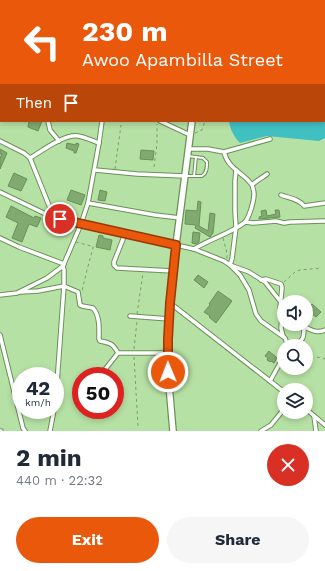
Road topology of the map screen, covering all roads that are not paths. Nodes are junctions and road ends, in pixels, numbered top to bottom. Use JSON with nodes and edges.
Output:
{"nodes":[{"id":1,"x":48,"y":122,"type":"edge"},
{"id":2,"x":102,"y":122,"type":"edge"},
{"id":3,"x":161,"y":122,"type":"edge"},
{"id":4,"x":192,"y":122,"type":"edge"},
{"id":5,"x":190,"y":135,"type":"junction"},
{"id":6,"x":270,"y":139,"type":"dead end"},
{"id":7,"x":0,"y":141,"type":"edge"},
{"id":8,"x":59,"y":141,"type":"junction"},
{"id":9,"x":99,"y":143,"type":"junction"},
{"id":10,"x":188,"y":148,"type":"junction"},
{"id":11,"x":224,"y":152,"type":"junction"},
{"id":12,"x":187,"y":156,"type":"junction"},
{"id":13,"x":196,"y":157,"type":"junction"},
{"id":14,"x":30,"y":158,"type":"junction"},
{"id":15,"x":95,"y":170,"type":"junction"},
{"id":16,"x":236,"y":170,"type":"junction"},
{"id":17,"x":267,"y":174,"type":"dead end"},
{"id":18,"x":185,"y":176,"type":"junction"},
{"id":19,"x":194,"y":176,"type":"junction"},
{"id":20,"x":252,"y":185,"type":"junction"},
{"id":21,"x":0,"y":192,"type":"edge"},
{"id":22,"x":281,"y":195,"type":"dead end"},
{"id":23,"x":325,"y":202,"type":"edge"},
{"id":24,"x":88,"y":203,"type":"junction"},
{"id":25,"x":54,"y":218,"type":"junction"},
{"id":26,"x":180,"y":218,"type":"junction"},
{"id":27,"x":325,"y":221,"type":"edge"},
{"id":28,"x":245,"y":222,"type":"junction"},
{"id":29,"x":81,"y":224,"type":"junction"},
{"id":30,"x":236,"y":227,"type":"junction"},
{"id":31,"x":125,"y":234,"type":"junction"},
{"id":32,"x":0,"y":238,"type":"edge"},
{"id":33,"x":176,"y":245,"type":"junction"},
{"id":34,"x":194,"y":249,"type":"junction"},
{"id":35,"x":228,"y":264,"type":"junction"},
{"id":36,"x":63,"y":265,"type":"junction"},
{"id":37,"x":173,"y":271,"type":"junction"},
{"id":38,"x":261,"y":280,"type":"junction"},
{"id":39,"x":64,"y":286,"type":"junction"},
{"id":40,"x":16,"y":292,"type":"junction"},
{"id":41,"x":281,"y":295,"type":"edge"},
{"id":42,"x":0,"y":296,"type":"edge"},
{"id":43,"x":277,"y":297,"type":"edge"},
{"id":44,"x":170,"y":303,"type":"junction"},
{"id":45,"x":130,"y":316,"type":"dead end"},
{"id":46,"x":169,"y":319,"type":"junction"},
{"id":47,"x":325,"y":330,"type":"edge"},
{"id":48,"x":282,"y":331,"type":"edge"},
{"id":49,"x":313,"y":331,"type":"edge"},
{"id":50,"x":0,"y":335,"type":"edge"},
{"id":51,"x":283,"y":336,"type":"junction"},
{"id":52,"x":285,"y":339,"type":"edge"},
{"id":53,"x":168,"y":353,"type":"junction"},
{"id":54,"x":118,"y":354,"type":"junction"},
{"id":55,"x":6,"y":357,"type":"junction"},
{"id":56,"x":0,"y":358,"type":"edge"},
{"id":57,"x":58,"y":367,"type":"edge"},
{"id":58,"x":106,"y":367,"type":"edge"},
{"id":59,"x":277,"y":368,"type":"edge"},
{"id":60,"x":270,"y":381,"type":"junction"},
{"id":61,"x":277,"y":386,"type":"edge"},
{"id":62,"x":314,"y":416,"type":"joint"},
{"id":63,"x":277,"y":417,"type":"edge"},
{"id":64,"x":52,"y":419,"type":"edge"},
{"id":65,"x":325,"y":425,"type":"edge"},
{"id":66,"x":25,"y":431,"type":"edge"},
{"id":67,"x":50,"y":431,"type":"edge"},
{"id":68,"x":173,"y":431,"type":"edge"},
{"id":69,"x":261,"y":431,"type":"edge"},
{"id":70,"x":316,"y":431,"type":"edge"}],
"edges":[{"from":1,"to":8,"type":"street"},
{"from":2,"to":9,"type":"street"},
{"from":3,"to":5,"type":"street"},
{"from":4,"to":5,"type":"main road"},
{"from":5,"to":10,"type":"main road"},
{"from":6,"to":11,"type":"street"},
{"from":7,"to":14,"type":"street"},
{"from":8,"to":9,"type":"street"},
{"from":8,"to":14,"type":"street"},
{"from":9,"to":15,"type":"street"},
{"from":10,"to":11,"type":"street"},
{"from":10,"to":12,"type":"main road"},
{"from":11,"to":16,"type":"street"},
{"from":12,"to":13,"type":"lane"},
{"from":12,"to":18,"type":"main road"},
{"from":13,"to":19,"type":"lane"},
{"from":13,"to":19,"type":"lane"},
{"from":14,"to":25,"type":"street"},
{"from":15,"to":18,"type":"street"},
{"from":15,"to":24,"type":"street"},
{"from":16,"to":20,"type":"street"},
{"from":16,"to":30,"type":"street"},
{"from":17,"to":20,"type":"street"},
{"from":18,"to":19,"type":"lane"},
{"from":18,"to":26,"type":"main road"},
{"from":20,"to":28,"type":"street"},
{"from":21,"to":25,"type":"street"},
{"from":22,"to":23,"type":"street"},
{"from":24,"to":26,"type":"street"},
{"from":24,"to":29,"type":"street"},
{"from":25,"to":29,"type":"street"},
{"from":26,"to":33,"type":"main road"},
{"from":27,"to":28,"type":"street"},
{"from":28,"to":30,"type":"street"},
{"from":29,"to":31,"type":"street"},
{"from":29,"to":36,"type":"street"},
{"from":30,"to":34,"type":"street"},
{"from":30,"to":35,"type":"street"},
{"from":31,"to":33,"type":"street"},
{"from":31,"to":37,"type":"street"},
{"from":32,"to":36,"type":"street"},
{"from":33,"to":34,"type":"street"},
{"from":33,"to":37,"type":"main road"},
{"from":34,"to":35,"type":"street"},
{"from":35,"to":38,"type":"street"},
{"from":35,"to":51,"type":"street"},
{"from":36,"to":39,"type":"street"},
{"from":36,"to":40,"type":"street"},
{"from":37,"to":44,"type":"main road"},
{"from":38,"to":41,"type":"street"},
{"from":38,"to":43,"type":"street"},
{"from":39,"to":40,"type":"street"},
{"from":39,"to":54,"type":"street"},
{"from":39,"to":57,"type":"street"},
{"from":40,"to":42,"type":"street"},
{"from":44,"to":46,"type":"main road"},
{"from":44,"to":60,"type":"street"},
{"from":45,"to":46,"type":"street"},
{"from":46,"to":53,"type":"main road"},
{"from":47,"to":49,"type":"street"},
{"from":48,"to":51,"type":"street"},
{"from":50,"to":55,"type":"street"},
{"from":51,"to":52,"type":"street"},
{"from":53,"to":54,"type":"street"},
{"from":53,"to":68,"type":"main road"},
{"from":54,"to":58,"type":"street"},
{"from":55,"to":56,"type":"street"},
{"from":55,"to":66,"type":"street"},
{"from":59,"to":60,"type":"street"},
{"from":60,"to":61,"type":"street"},
{"from":62,"to":65,"type":"street"},
{"from":62,"to":70,"type":"street"},
{"from":63,"to":69,"type":"street"},
{"from":64,"to":67,"type":"street"}]}
